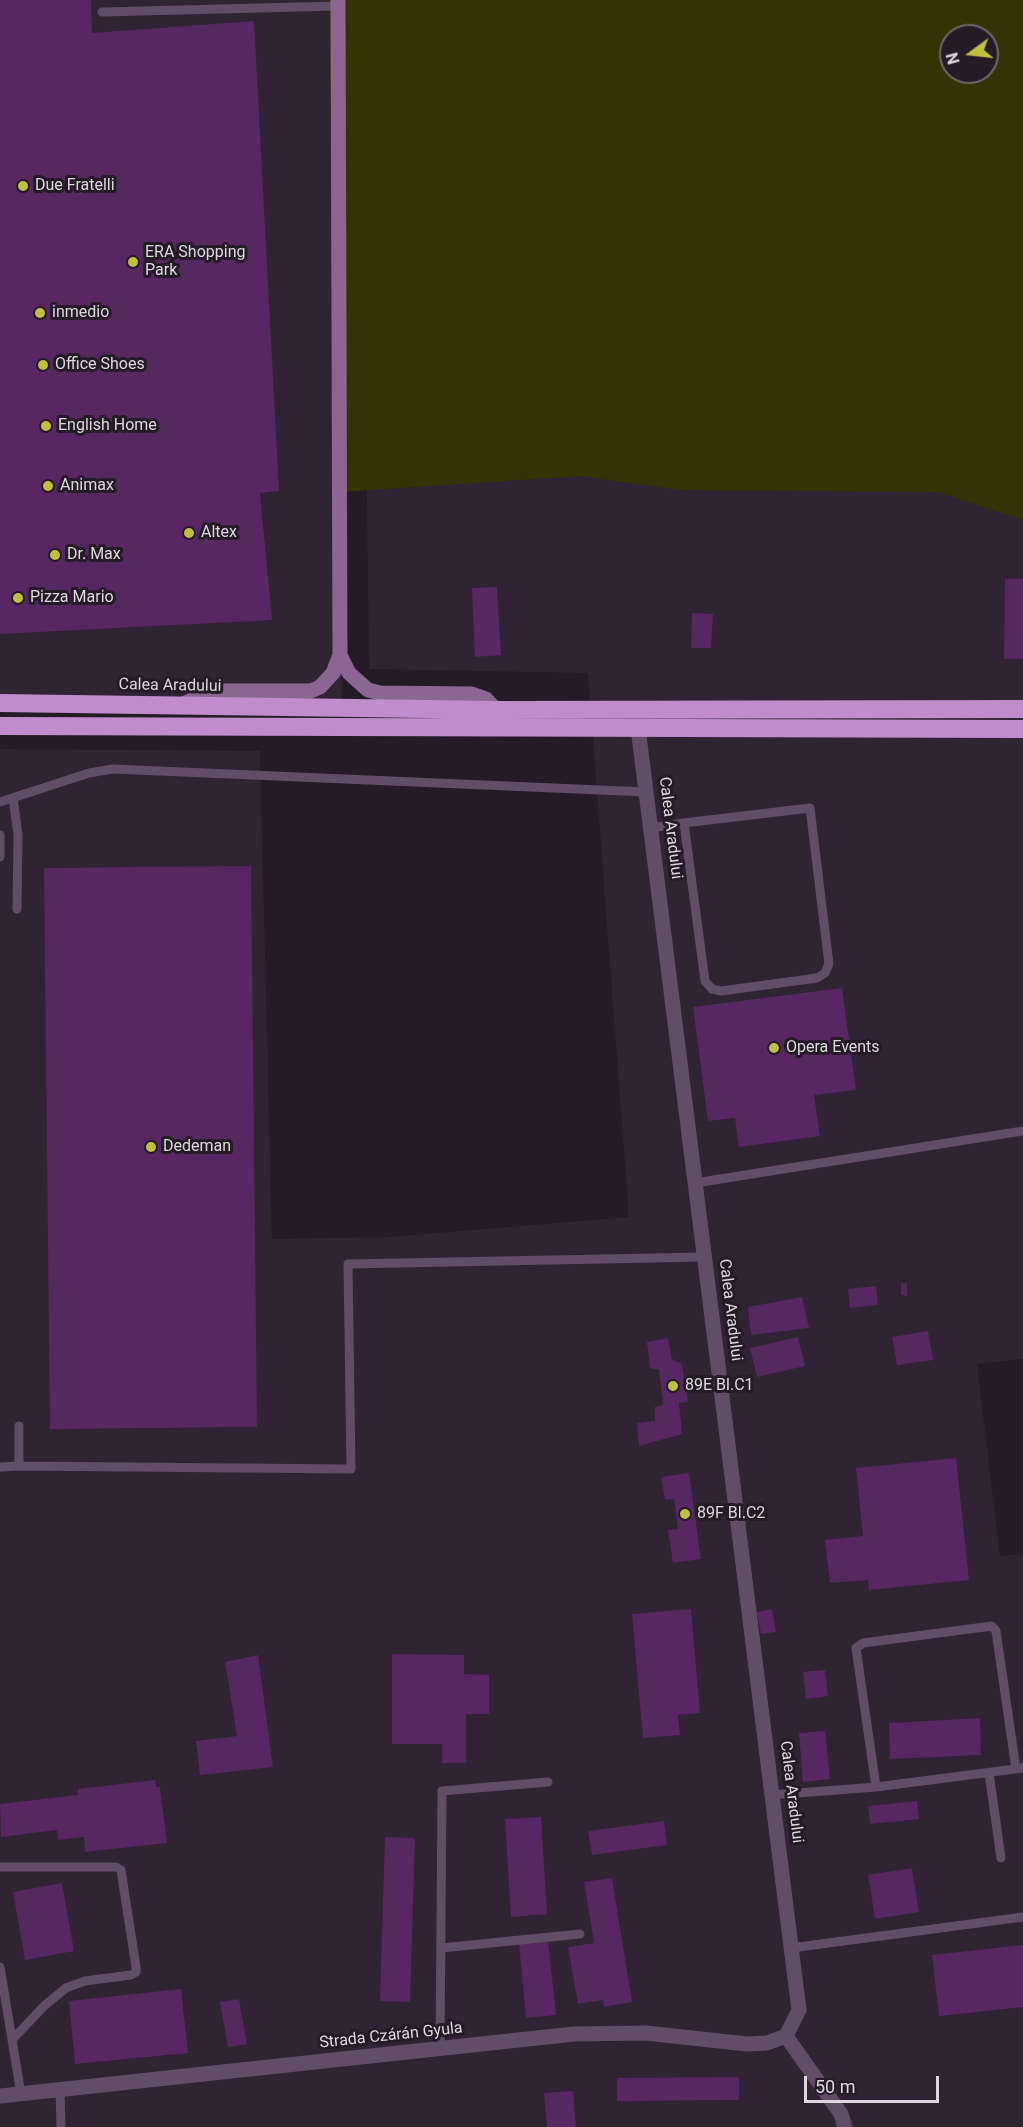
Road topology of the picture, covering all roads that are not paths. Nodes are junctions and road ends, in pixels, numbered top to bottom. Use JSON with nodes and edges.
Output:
{"nodes":[{"id":1,"x":338,"y":3,"type":"edge"},
{"id":2,"x":285,"y":4,"type":"edge"},
{"id":3,"x":102,"y":12,"type":"dead end"},
{"id":4,"x":340,"y":655,"type":"junction"},
{"id":5,"x":0,"y":703,"type":"edge"},
{"id":6,"x":181,"y":705,"type":"junction"},
{"id":7,"x":1023,"y":709,"type":"edge"},
{"id":8,"x":496,"y":710,"type":"junction"},
{"id":9,"x":0,"y":726,"type":"edge"},
{"id":10,"x":638,"y":728,"type":"junction"},
{"id":11,"x":1023,"y":729,"type":"edge"},
{"id":12,"x":646,"y":792,"type":"junction"},
{"id":13,"x":13,"y":798,"type":"junction"},
{"id":14,"x":0,"y":802,"type":"edge"},
{"id":15,"x":684,"y":823,"type":"junction"},
{"id":16,"x":650,"y":828,"type":"junction"},
{"id":17,"x":0,"y":835,"type":"edge"},
{"id":18,"x":0,"y":856,"type":"edge"},
{"id":19,"x":17,"y":909,"type":"dead end"},
{"id":20,"x":1023,"y":1131,"type":"edge"},
{"id":21,"x":695,"y":1183,"type":"junction"},
{"id":22,"x":704,"y":1257,"type":"junction"},
{"id":23,"x":19,"y":1426,"type":"dead end"},
{"id":24,"x":19,"y":1466,"type":"junction"},
{"id":25,"x":0,"y":1467,"type":"edge"},
{"id":26,"x":1019,"y":1769,"type":"edge"},
{"id":27,"x":989,"y":1773,"type":"junction"},
{"id":28,"x":548,"y":1782,"type":"dead end"},
{"id":29,"x":876,"y":1787,"type":"junction"},
{"id":30,"x":772,"y":1795,"type":"junction"},
{"id":31,"x":1001,"y":1858,"type":"dead end"},
{"id":32,"x":0,"y":1867,"type":"edge"},
{"id":33,"x":1023,"y":1917,"type":"edge"},
{"id":34,"x":580,"y":1934,"type":"dead end"},
{"id":35,"x":441,"y":1948,"type":"junction"},
{"id":36,"x":791,"y":1948,"type":"junction"},
{"id":37,"x":0,"y":1966,"type":"edge"},
{"id":38,"x":786,"y":2036,"type":"junction"},
{"id":39,"x":12,"y":2040,"type":"junction"},
{"id":40,"x":440,"y":2049,"type":"junction"},
{"id":41,"x":60,"y":2090,"type":"junction"},
{"id":42,"x":21,"y":2094,"type":"junction"},
{"id":43,"x":0,"y":2096,"type":"edge"},
{"id":44,"x":61,"y":2127,"type":"edge"},
{"id":45,"x":845,"y":2127,"type":"edge"}],
"edges":[{"from":1,"to":2,"type":"lane"},
{"from":1,"to":4,"type":"street"},
{"from":2,"to":3,"type":"lane"},
{"from":4,"to":6,"type":"street"},
{"from":4,"to":8,"type":"street"},
{"from":5,"to":6,"type":"highway","name":"Calea Aradului"},
{"from":6,"to":8,"type":"highway","name":"Calea Aradului"},
{"from":7,"to":8,"type":"highway","name":"Calea Aradului"},
{"from":9,"to":10,"type":"highway"},
{"from":10,"to":11,"type":"highway"},
{"from":10,"to":12,"type":"street","name":"Calea Aradului"},
{"from":12,"to":13,"type":"lane"},
{"from":12,"to":16,"type":"street","name":"Calea Aradului"},
{"from":13,"to":14,"type":"lane"},
{"from":13,"to":19,"type":"lane"},
{"from":15,"to":15,"type":"lane"},
{"from":15,"to":16,"type":"lane"},
{"from":16,"to":21,"type":"street","name":"Calea Aradului"},
{"from":17,"to":18,"type":"lane"},
{"from":20,"to":21,"type":"lane"},
{"from":21,"to":22,"type":"street","name":"Calea Aradului"},
{"from":22,"to":24,"type":"lane"},
{"from":22,"to":30,"type":"street","name":"Calea Aradului"},
{"from":23,"to":24,"type":"lane"},
{"from":24,"to":25,"type":"lane"},
{"from":26,"to":27,"type":"lane"},
{"from":26,"to":29,"type":"lane"},
{"from":27,"to":29,"type":"lane"},
{"from":27,"to":31,"type":"lane"},
{"from":28,"to":35,"type":"lane"},
{"from":29,"to":30,"type":"lane"},
{"from":30,"to":36,"type":"street","name":"Calea Aradului"},
{"from":32,"to":39,"type":"lane"},
{"from":33,"to":36,"type":"lane"},
{"from":34,"to":35,"type":"lane"},
{"from":35,"to":40,"type":"lane"},
{"from":36,"to":38,"type":"street","name":"Calea Aradului"},
{"from":37,"to":39,"type":"lane"},
{"from":38,"to":40,"type":"street","name":"Strada Czárán Gyula"},
{"from":38,"to":45,"type":"street"},
{"from":39,"to":42,"type":"lane"},
{"from":40,"to":41,"type":"street","name":"Strada Czárán Gyula"},
{"from":41,"to":42,"type":"street","name":"Strada Czárán Gyula"},
{"from":41,"to":44,"type":"lane"},
{"from":42,"to":43,"type":"street","name":"Strada Czárán Gyula"}]}
